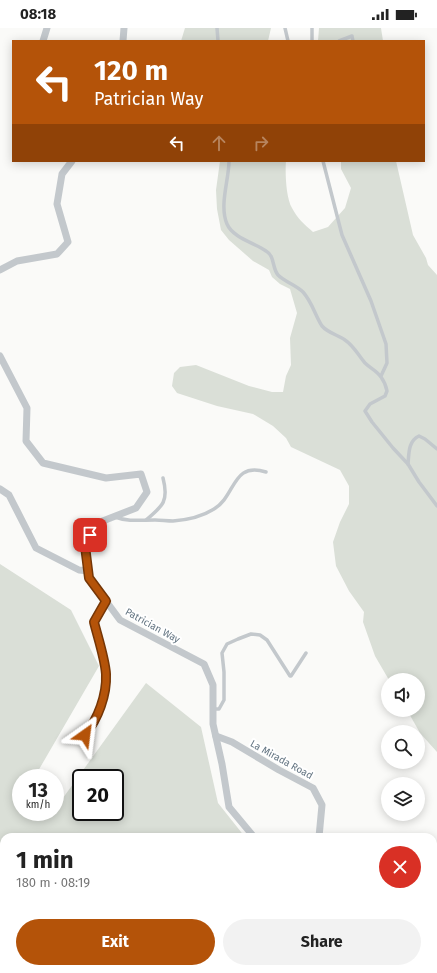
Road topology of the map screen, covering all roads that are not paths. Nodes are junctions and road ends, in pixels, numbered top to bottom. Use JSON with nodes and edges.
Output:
{"nodes":[{"id":1,"x":47,"y":28,"type":"edge"},
{"id":2,"x":124,"y":28,"type":"edge"},
{"id":3,"x":217,"y":28,"type":"edge"},
{"id":4,"x":285,"y":28,"type":"edge"},
{"id":5,"x":312,"y":28,"type":"edge"},
{"id":6,"x":43,"y":40,"type":"edge"},
{"id":7,"x":123,"y":40,"type":"edge"},
{"id":8,"x":218,"y":40,"type":"edge"},
{"id":9,"x":288,"y":40,"type":"edge"},
{"id":10,"x":312,"y":40,"type":"edge"},
{"id":11,"x":342,"y":40,"type":"edge"},
{"id":12,"x":353,"y":40,"type":"edge"},
{"id":13,"x":71,"y":162,"type":"edge"},
{"id":14,"x":229,"y":162,"type":"edge"},
{"id":15,"x":323,"y":162,"type":"edge"},
{"id":16,"x":0,"y":270,"type":"edge"},
{"id":17,"x":0,"y":356,"type":"edge"},
{"id":18,"x":381,"y":376,"type":"junction"},
{"id":19,"x":437,"y":449,"type":"edge"},
{"id":20,"x":408,"y":464,"type":"junction"},
{"id":21,"x":266,"y":472,"type":"dead end"},
{"id":22,"x":163,"y":478,"type":"dead end"},
{"id":23,"x":0,"y":488,"type":"edge"},
{"id":24,"x":437,"y":506,"type":"edge"},
{"id":25,"x":114,"y":516,"type":"junction"},
{"id":26,"x":145,"y":521,"type":"junction"},
{"id":27,"x":89,"y":572,"type":"junction"},
{"id":28,"x":106,"y":601,"type":"junction"},
{"id":29,"x":306,"y":653,"type":"dead end"},
{"id":30,"x":213,"y":709,"type":"junction"},
{"id":31,"x":85,"y":735,"type":"dead end"},
{"id":32,"x":216,"y":736,"type":"junction"},
{"id":33,"x":251,"y":833,"type":"edge"},
{"id":34,"x":320,"y":833,"type":"edge"}],
"edges":[{"from":1,"to":6,"type":"street"},
{"from":2,"to":7,"type":"street"},
{"from":3,"to":8,"type":"lane"},
{"from":4,"to":9,"type":"lane"},
{"from":5,"to":10,"type":"lane"},
{"from":11,"to":12,"type":"lane"},
{"from":13,"to":16,"type":"street"},
{"from":14,"to":18,"type":"lane"},
{"from":15,"to":18,"type":"lane"},
{"from":17,"to":25,"type":"street","name":"Patrician Way"},
{"from":18,"to":20,"type":"lane"},
{"from":19,"to":20,"type":"lane"},
{"from":20,"to":24,"type":"lane"},
{"from":21,"to":26,"type":"lane"},
{"from":22,"to":26,"type":"lane"},
{"from":23,"to":27,"type":"street"},
{"from":25,"to":26,"type":"lane"},
{"from":25,"to":27,"type":"street","name":"Patrician Way"},
{"from":27,"to":28,"type":"street","name":"Patrician Way"},
{"from":28,"to":30,"type":"street","name":"Patrician Way"},
{"from":28,"to":31,"type":"lane"},
{"from":29,"to":30,"type":"lane"},
{"from":30,"to":32,"type":"street","name":"Patrician Way"},
{"from":32,"to":33,"type":"street","name":"Patrician Way"},
{"from":32,"to":34,"type":"street","name":"La Mirada Road"}]}
